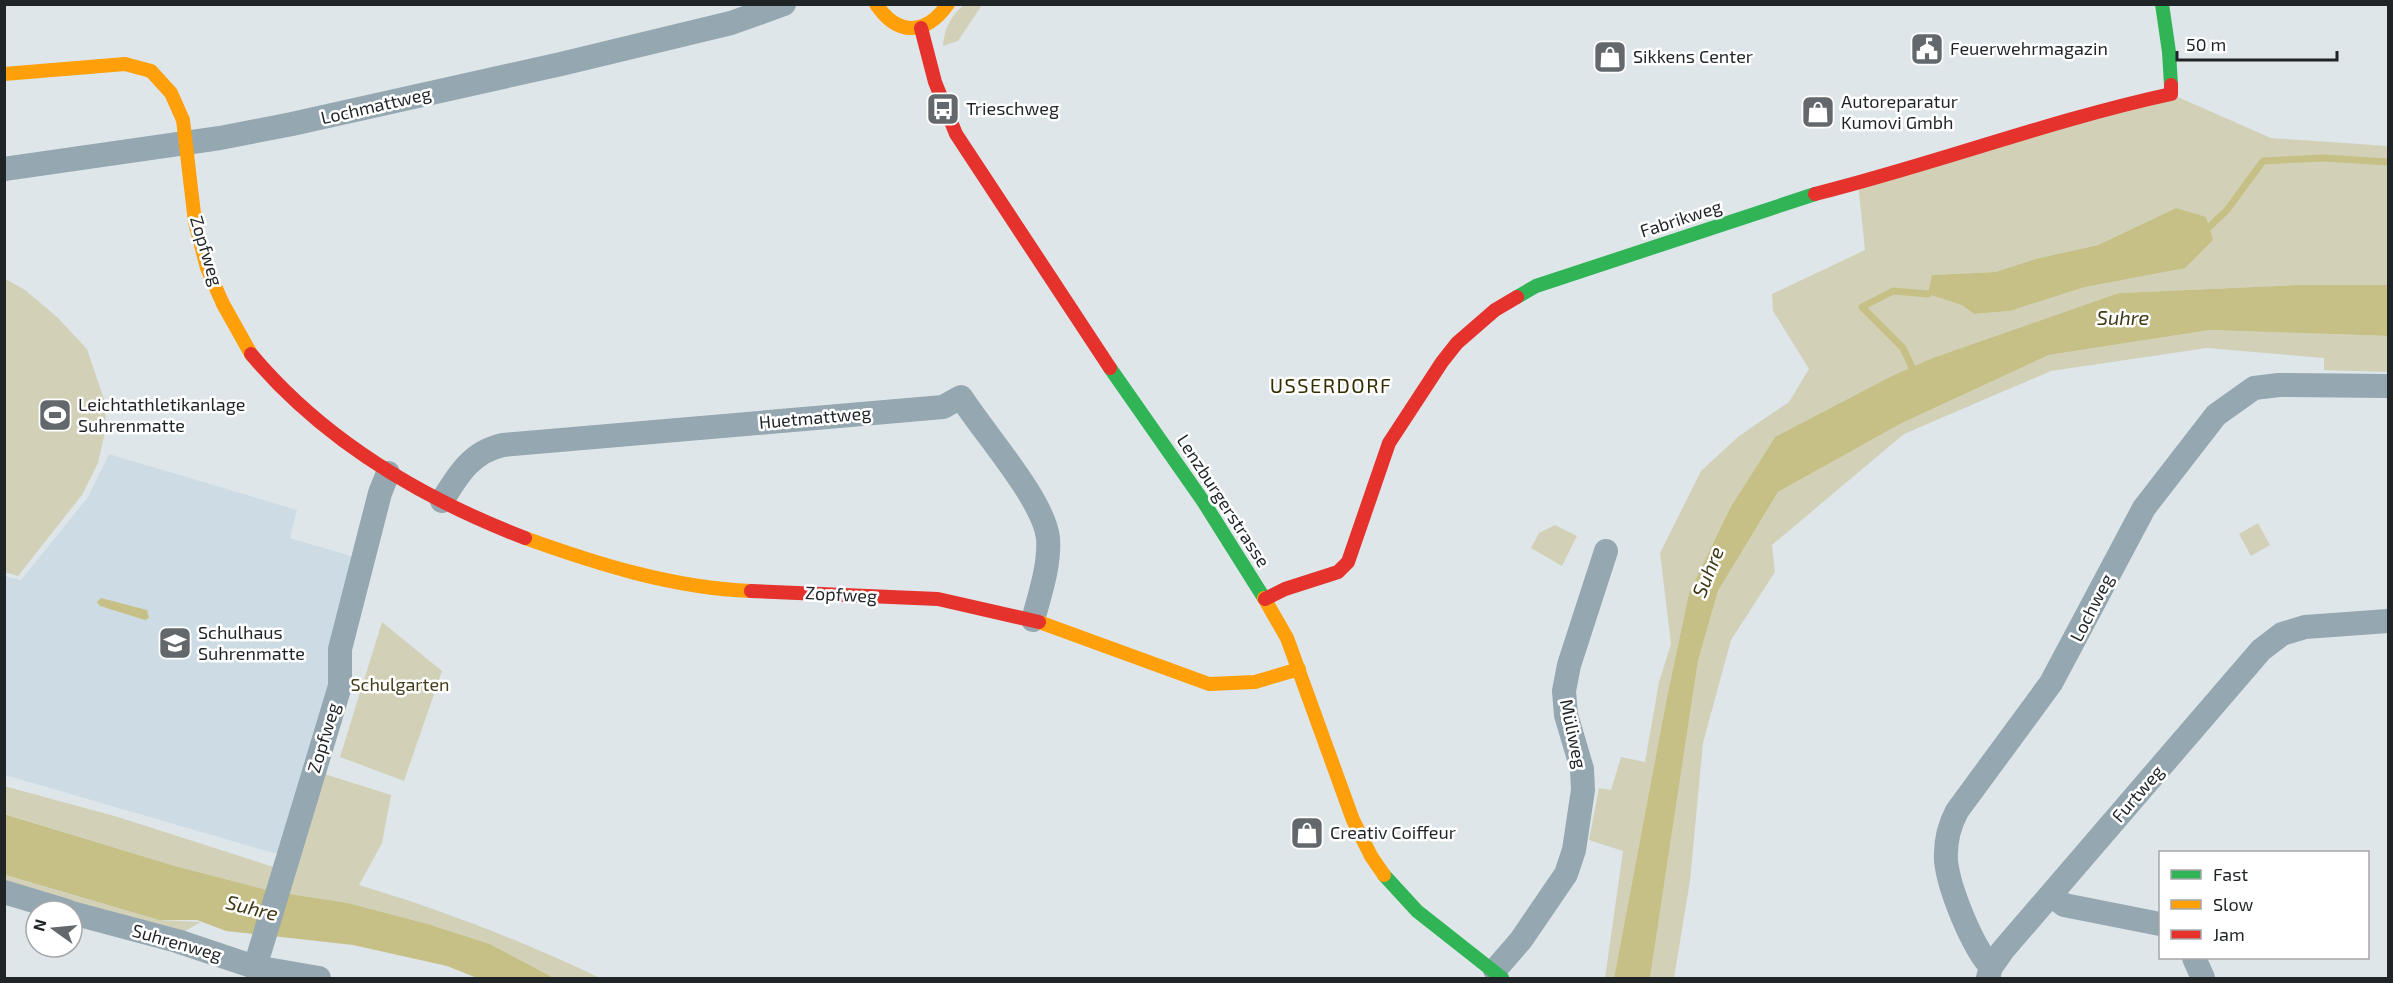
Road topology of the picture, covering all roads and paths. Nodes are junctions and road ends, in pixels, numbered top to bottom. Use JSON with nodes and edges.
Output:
{"nodes":[{"id":1,"x":784,"y":4,"type":"edge"},
{"id":2,"x":876,"y":4,"type":"edge"},
{"id":3,"x":948,"y":4,"type":"edge"},
{"id":4,"x":2162,"y":4,"type":"edge"},
{"id":5,"x":921,"y":28,"type":"junction"},
{"id":6,"x":4,"y":74,"type":"edge"},
{"id":7,"x":187,"y":142,"type":"junction"},
{"id":8,"x":4,"y":169,"type":"edge"},
{"id":9,"x":2388,"y":386,"type":"edge"},
{"id":10,"x":388,"y":473,"type":"junction"},
{"id":11,"x":442,"y":501,"type":"junction"},
{"id":12,"x":1606,"y":551,"type":"dead end"},
{"id":13,"x":1265,"y":599,"type":"junction"},
{"id":14,"x":1033,"y":620,"type":"junction"},
{"id":15,"x":2388,"y":621,"type":"edge"},
{"id":16,"x":1299,"y":669,"type":"junction"},
{"id":17,"x":4,"y":892,"type":"edge"},
{"id":18,"x":2052,"y":895,"type":"junction"},
{"id":19,"x":27,"y":899,"type":"edge"},
{"id":20,"x":84,"y":915,"type":"edge"},
{"id":21,"x":2159,"y":924,"type":"edge"},
{"id":22,"x":258,"y":958,"type":"junction"},
{"id":23,"x":2195,"y":959,"type":"edge"},
{"id":24,"x":1989,"y":973,"type":"edge"},
{"id":25,"x":1499,"y":974,"type":"edge"},
{"id":26,"x":319,"y":978,"type":"edge"},
{"id":27,"x":2203,"y":978,"type":"edge"}],
"edges":[{"from":1,"to":7,"type":"street","name":"Lochmattweg"},
{"from":2,"to":5,"type":"street"},
{"from":3,"to":5,"type":"street"},
{"from":4,"to":13,"type":"street","name":"Fabrikweg"},
{"from":5,"to":13,"type":"street","name":"Lenzburgerstrasse"},
{"from":6,"to":7,"type":"street"},
{"from":7,"to":8,"type":"street"},
{"from":7,"to":10,"type":"street","name":"Zopfweg"},
{"from":9,"to":24,"type":"street","name":"Lochweg"},
{"from":10,"to":11,"type":"street","name":"Zopfweg"},
{"from":10,"to":22,"type":"street","name":"Zopfweg"},
{"from":11,"to":14,"type":"street","name":"Zopfweg"},
{"from":11,"to":14,"type":"street","name":"Huetmattweg"},
{"from":12,"to":25,"type":"street","name":"Müliweg"},
{"from":13,"to":16,"type":"street","name":"Lenzburgerstrasse"},
{"from":14,"to":16,"type":"street","name":"Zopfweg"},
{"from":15,"to":18,"type":"street","name":"Furtweg"},
{"from":16,"to":25,"type":"street","name":"Lenzburgerstrasse"},
{"from":17,"to":19,"type":"street"},
{"from":18,"to":21,"type":"street"},
{"from":18,"to":24,"type":"street","name":"Furtweg"},
{"from":20,"to":22,"type":"street","name":"Suhrenweg"},
{"from":22,"to":26,"type":"street","name":"Suhrenweg"},
{"from":23,"to":27,"type":"street"}]}
